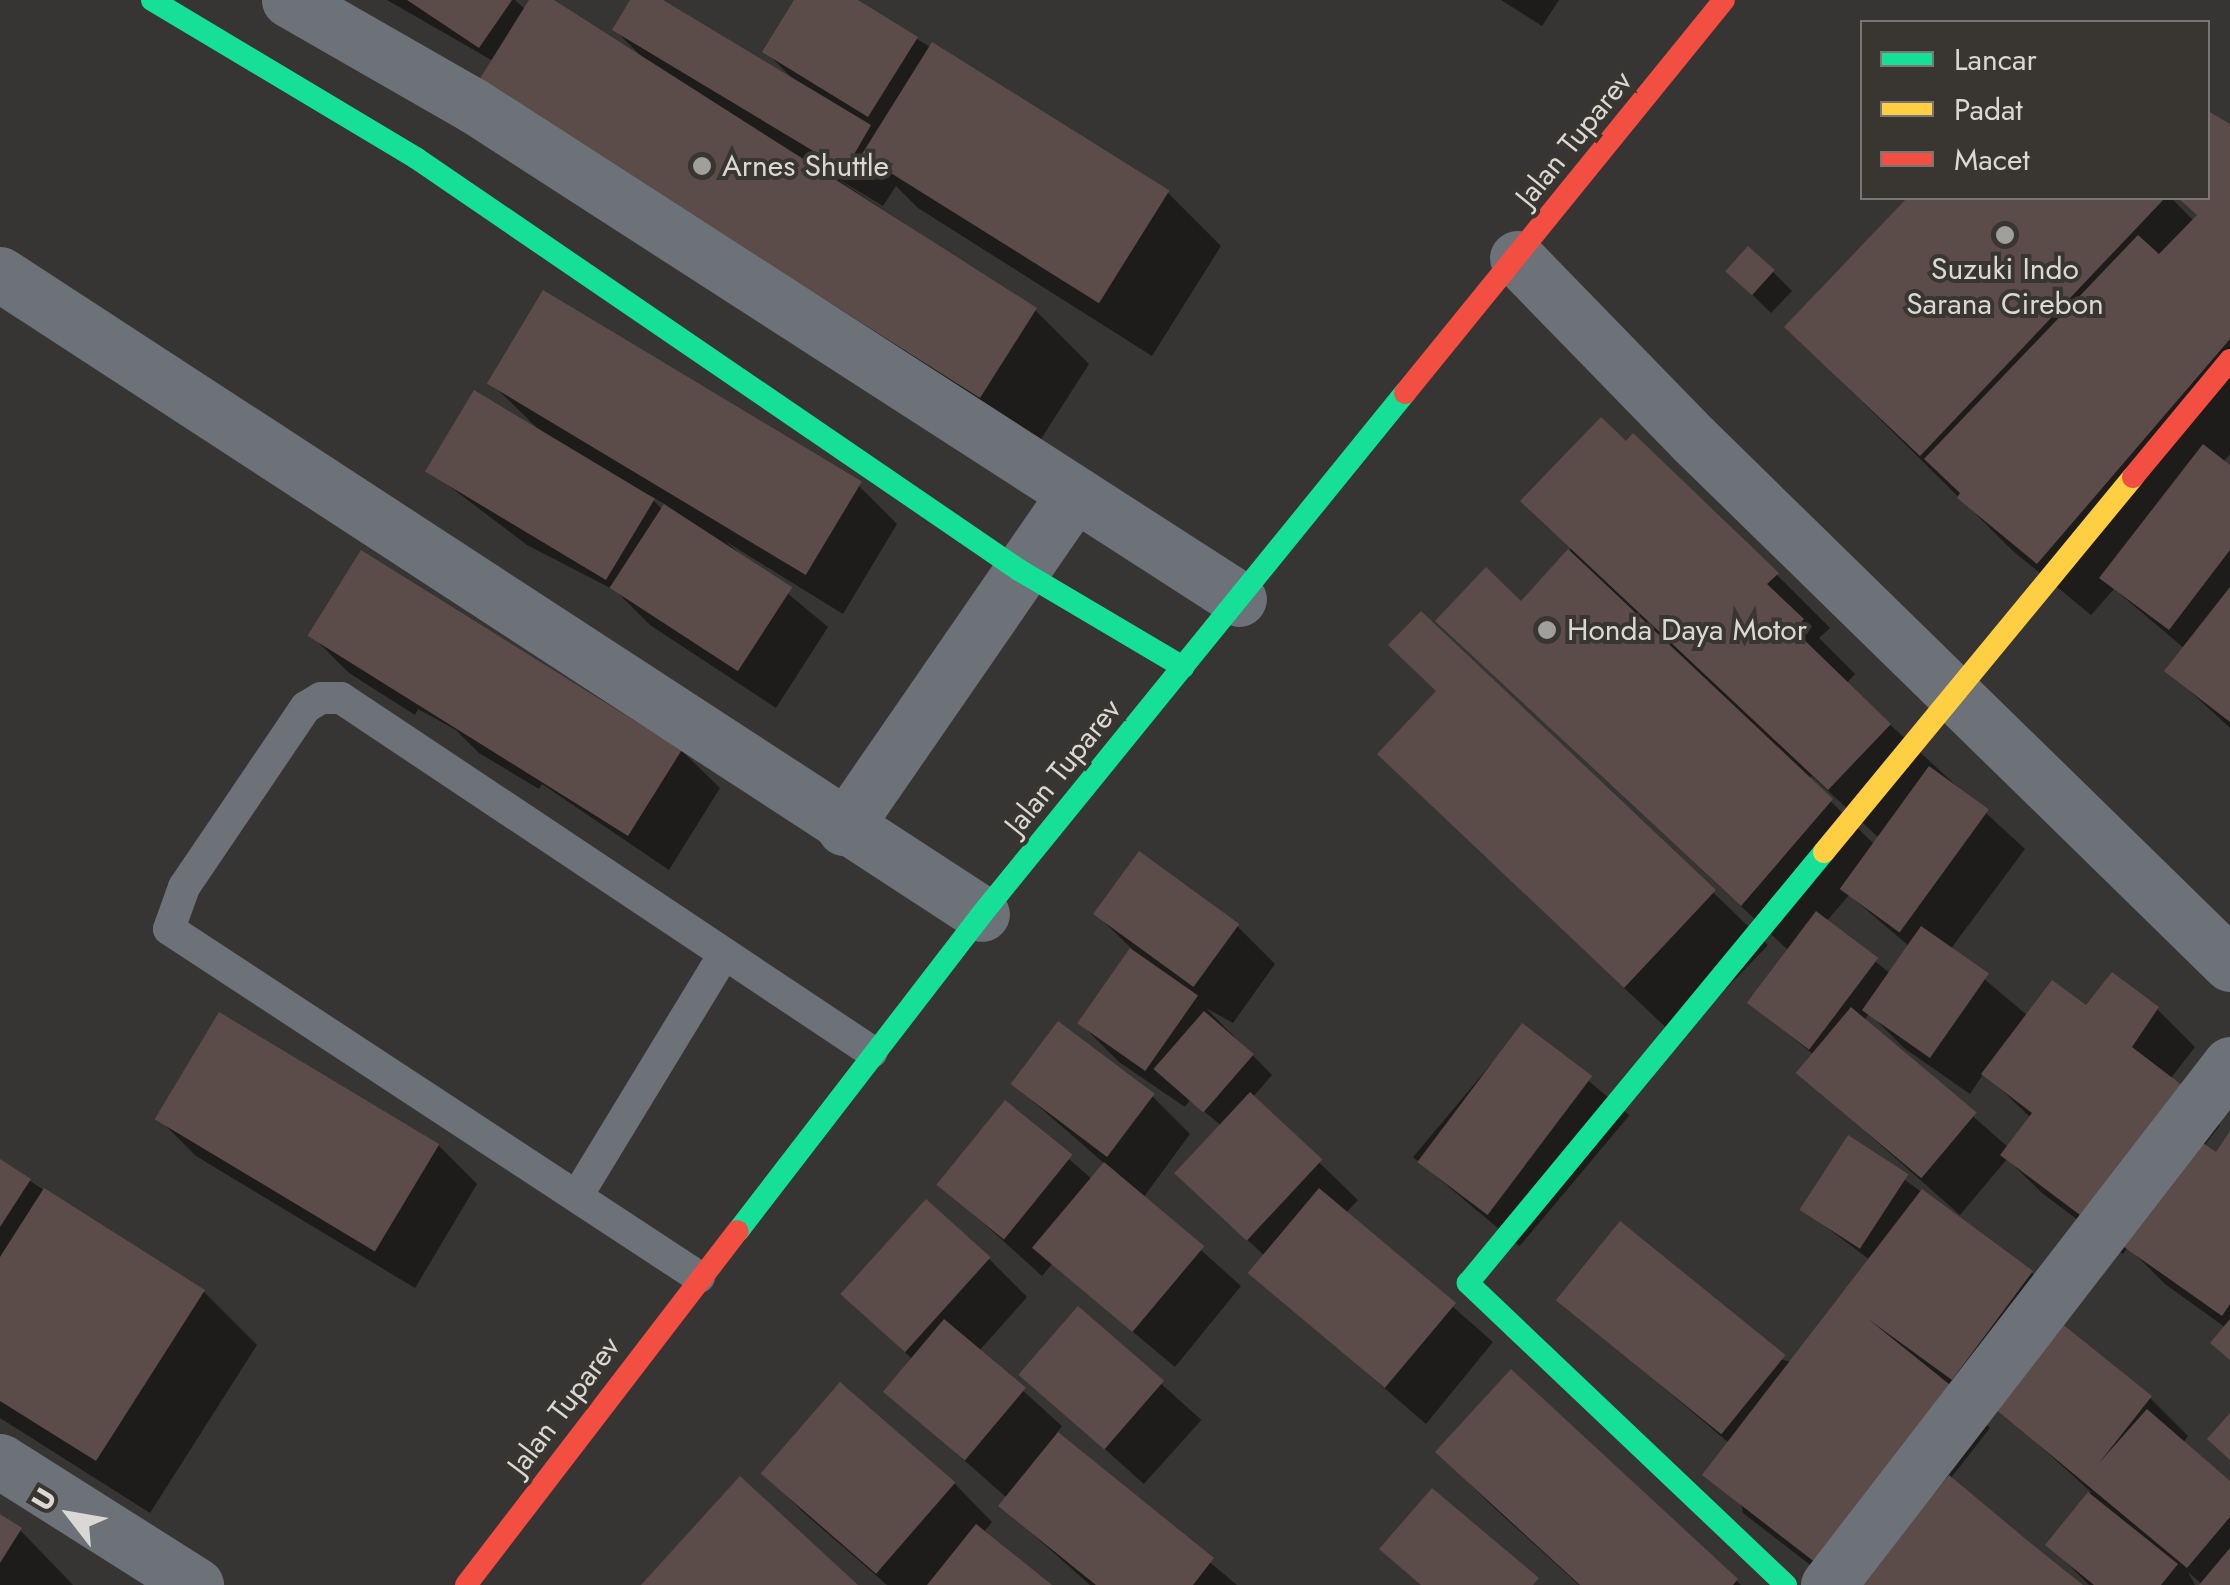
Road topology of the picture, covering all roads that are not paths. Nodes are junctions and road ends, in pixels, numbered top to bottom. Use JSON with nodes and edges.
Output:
{"nodes":[{"id":1,"x":152,"y":0,"type":"edge"},
{"id":2,"x":288,"y":0,"type":"edge"},
{"id":3,"x":1724,"y":0,"type":"edge"},
{"id":4,"x":474,"y":106,"type":"junction"},
{"id":5,"x":416,"y":158,"type":"junction"},
{"id":6,"x":1517,"y":258,"type":"junction"},
{"id":7,"x":0,"y":274,"type":"edge"},
{"id":8,"x":2230,"y":360,"type":"edge"},
{"id":9,"x":1073,"y":496,"type":"junction"},
{"id":10,"x":1019,"y":570,"type":"junction"},
{"id":11,"x":1239,"y":599,"type":"junction"},
{"id":12,"x":1183,"y":667,"type":"junction"},
{"id":13,"x":1952,"y":696,"type":"junction"},
{"id":14,"x":844,"y":828,"type":"junction"},
{"id":15,"x":982,"y":914,"type":"junction"},
{"id":16,"x":724,"y":954,"type":"junction"},
{"id":17,"x":2230,"y":964,"type":"edge"},
{"id":18,"x":872,"y":1052,"type":"junction"},
{"id":19,"x":2230,"y":1064,"type":"edge"},
{"id":20,"x":577,"y":1196,"type":"junction"},
{"id":21,"x":699,"y":1276,"type":"junction"},
{"id":22,"x":0,"y":1460,"type":"edge"},
{"id":23,"x":196,"y":1585,"type":"edge"},
{"id":24,"x":466,"y":1585,"type":"edge"},
{"id":25,"x":1786,"y":1585,"type":"edge"},
{"id":26,"x":1828,"y":1585,"type":"edge"}],
"edges":[{"from":1,"to":5,"type":"street"},
{"from":2,"to":4,"type":"street"},
{"from":3,"to":6,"type":"street","name":"Jalan Tuparev"},
{"from":4,"to":5,"type":"street"},
{"from":4,"to":9,"type":"street"},
{"from":5,"to":10,"type":"street"},
{"from":6,"to":11,"type":"street","name":"Jalan Tuparev"},
{"from":6,"to":13,"type":"street"},
{"from":7,"to":14,"type":"street"},
{"from":8,"to":13,"type":"street"},
{"from":9,"to":10,"type":"street"},
{"from":9,"to":11,"type":"street"},
{"from":10,"to":12,"type":"street"},
{"from":10,"to":14,"type":"street"},
{"from":11,"to":12,"type":"street","name":"Jalan Tuparev"},
{"from":12,"to":15,"type":"street","name":"Jalan Tuparev"},
{"from":13,"to":17,"type":"street"},
{"from":13,"to":25,"type":"street"},
{"from":14,"to":15,"type":"street"},
{"from":15,"to":18,"type":"street","name":"Jalan Tuparev"},
{"from":16,"to":18,"type":"lane"},
{"from":16,"to":20,"type":"lane"},
{"from":16,"to":20,"type":"lane"},
{"from":18,"to":21,"type":"street","name":"Jalan Tuparev"},
{"from":19,"to":26,"type":"street"},
{"from":20,"to":21,"type":"lane"},
{"from":21,"to":24,"type":"street","name":"Jalan Tuparev"},
{"from":22,"to":23,"type":"street"}]}
